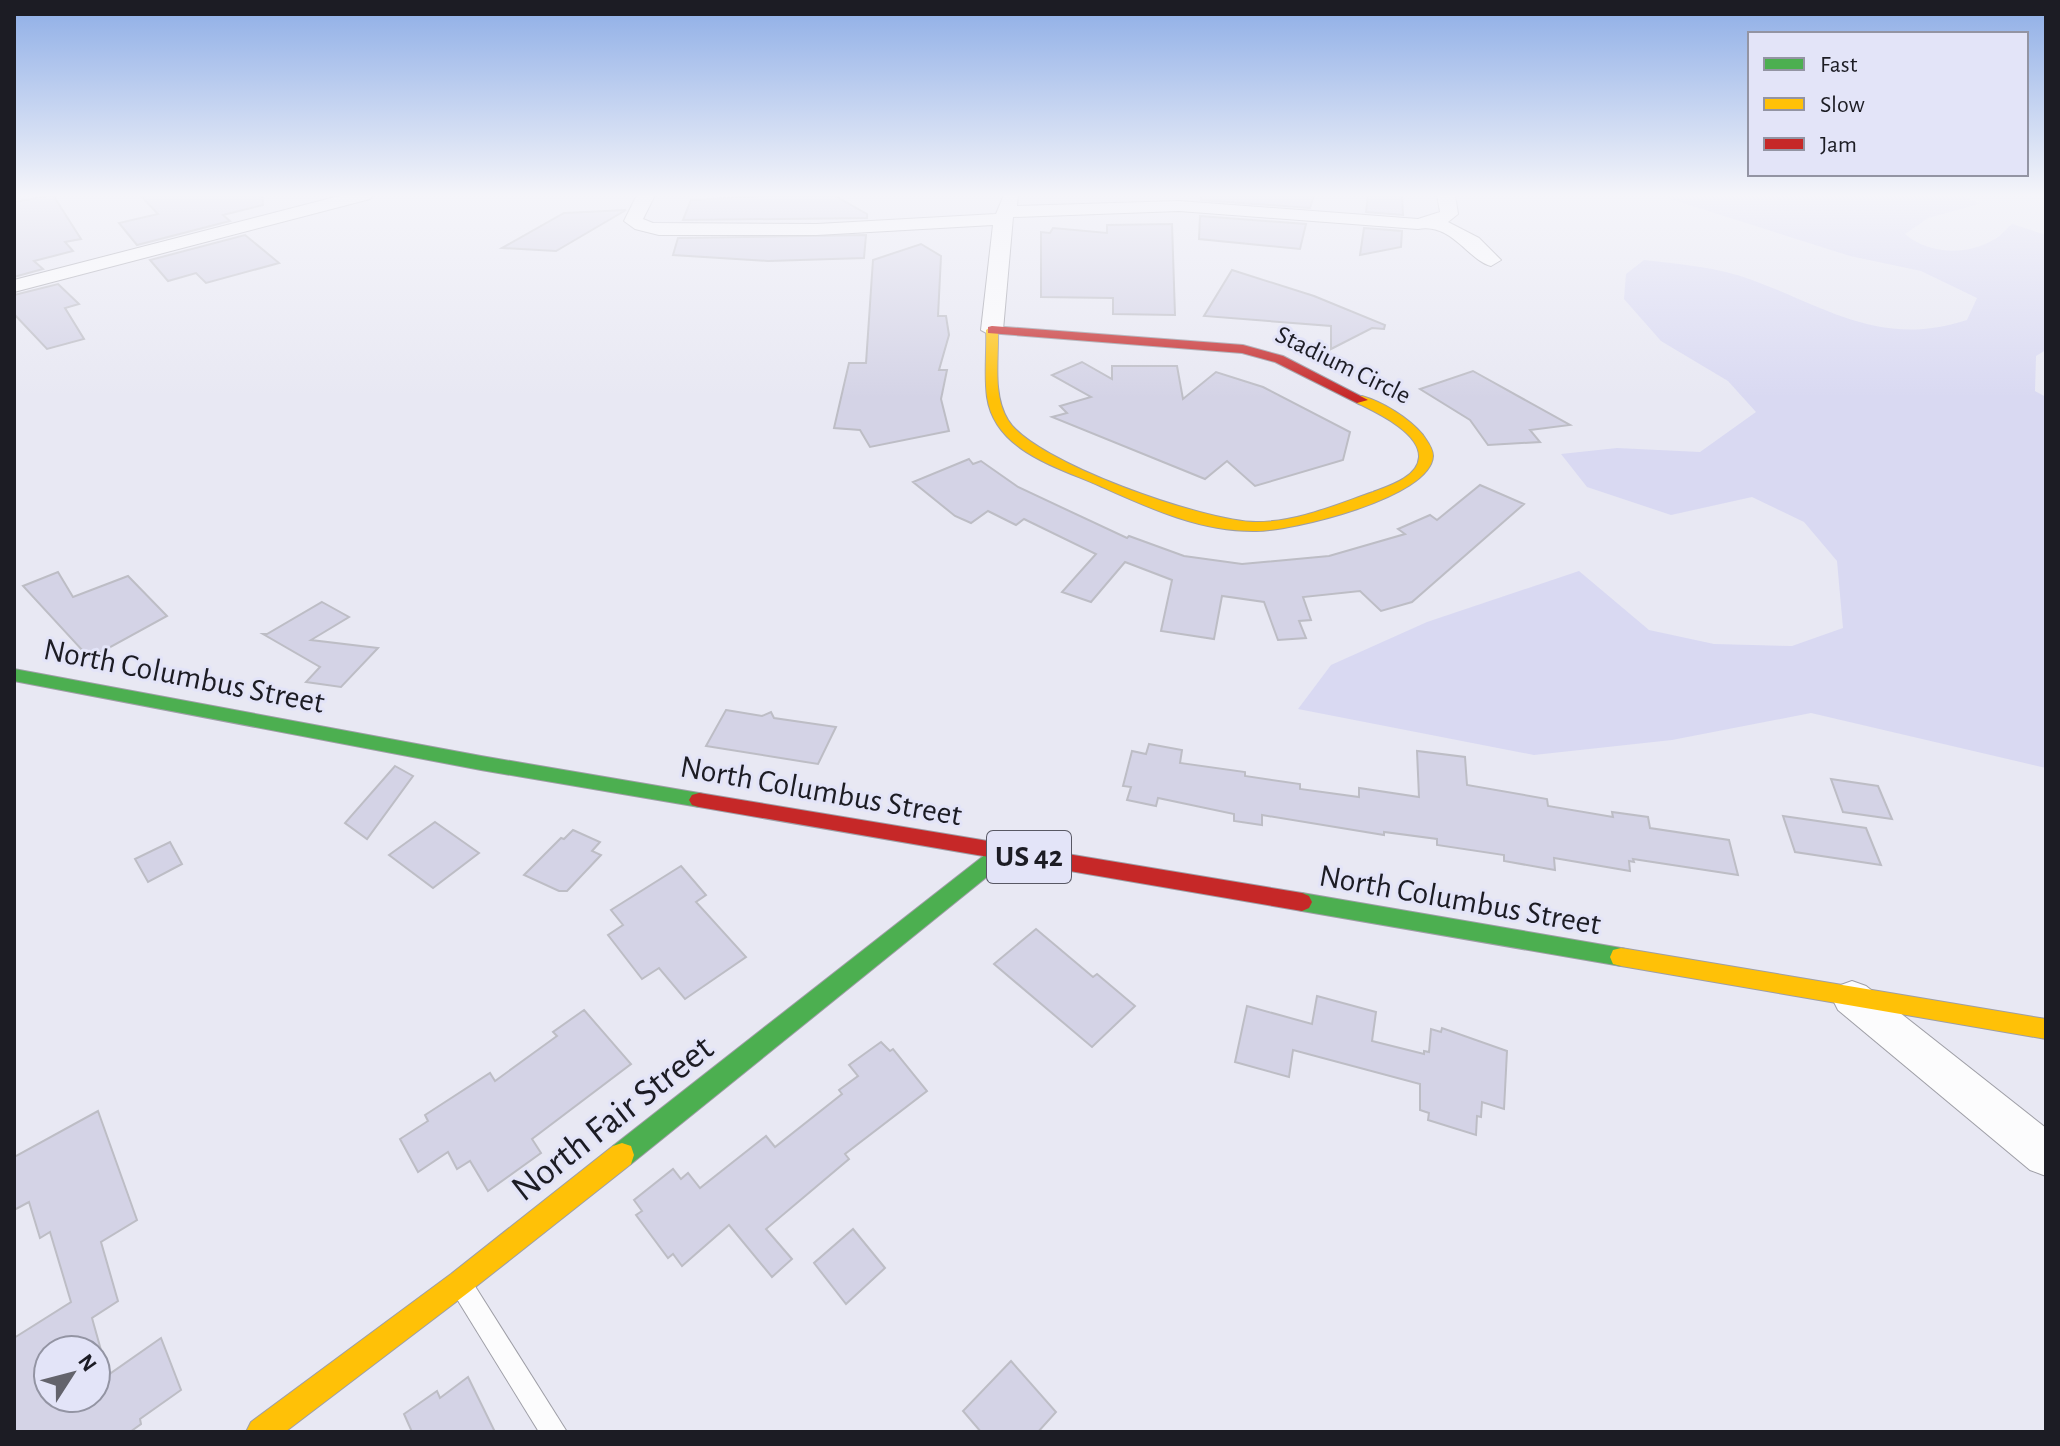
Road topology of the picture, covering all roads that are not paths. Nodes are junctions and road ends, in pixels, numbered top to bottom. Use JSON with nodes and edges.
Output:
{"nodes":[{"id":1,"x":97,"y":262,"type":"edge"},
{"id":2,"x":1000,"y":262,"type":"edge"},
{"id":3,"x":14,"y":286,"type":"edge"},
{"id":4,"x":992,"y":330,"type":"junction"},
{"id":5,"x":14,"y":675,"type":"edge"},
{"id":6,"x":1002,"y":853,"type":"junction"},
{"id":7,"x":1849,"y":996,"type":"junction"},
{"id":8,"x":2046,"y":1029,"type":"edge"},
{"id":9,"x":2046,"y":1155,"type":"edge"},
{"id":10,"x":460,"y":1283,"type":"junction"},
{"id":11,"x":261,"y":1432,"type":"edge"},
{"id":12,"x":554,"y":1432,"type":"edge"}],
"edges":[{"from":1,"to":3,"type":"street"},
{"from":2,"to":4,"type":"street"},
{"from":4,"to":4,"type":"street","name":"Stadium Circle"},
{"from":5,"to":6,"type":"street","name":"North Columbus Street","number":"US 42"},
{"from":6,"to":7,"type":"street","name":"North Columbus Street","number":"US 42"},
{"from":6,"to":10,"type":"street","name":"North Fair Street"},
{"from":7,"to":8,"type":"street","name":"North Columbus Street","number":"US 42"},
{"from":7,"to":9,"type":"street"},
{"from":10,"to":11,"type":"street","name":"North Fair Street"},
{"from":10,"to":12,"type":"lane"}]}
